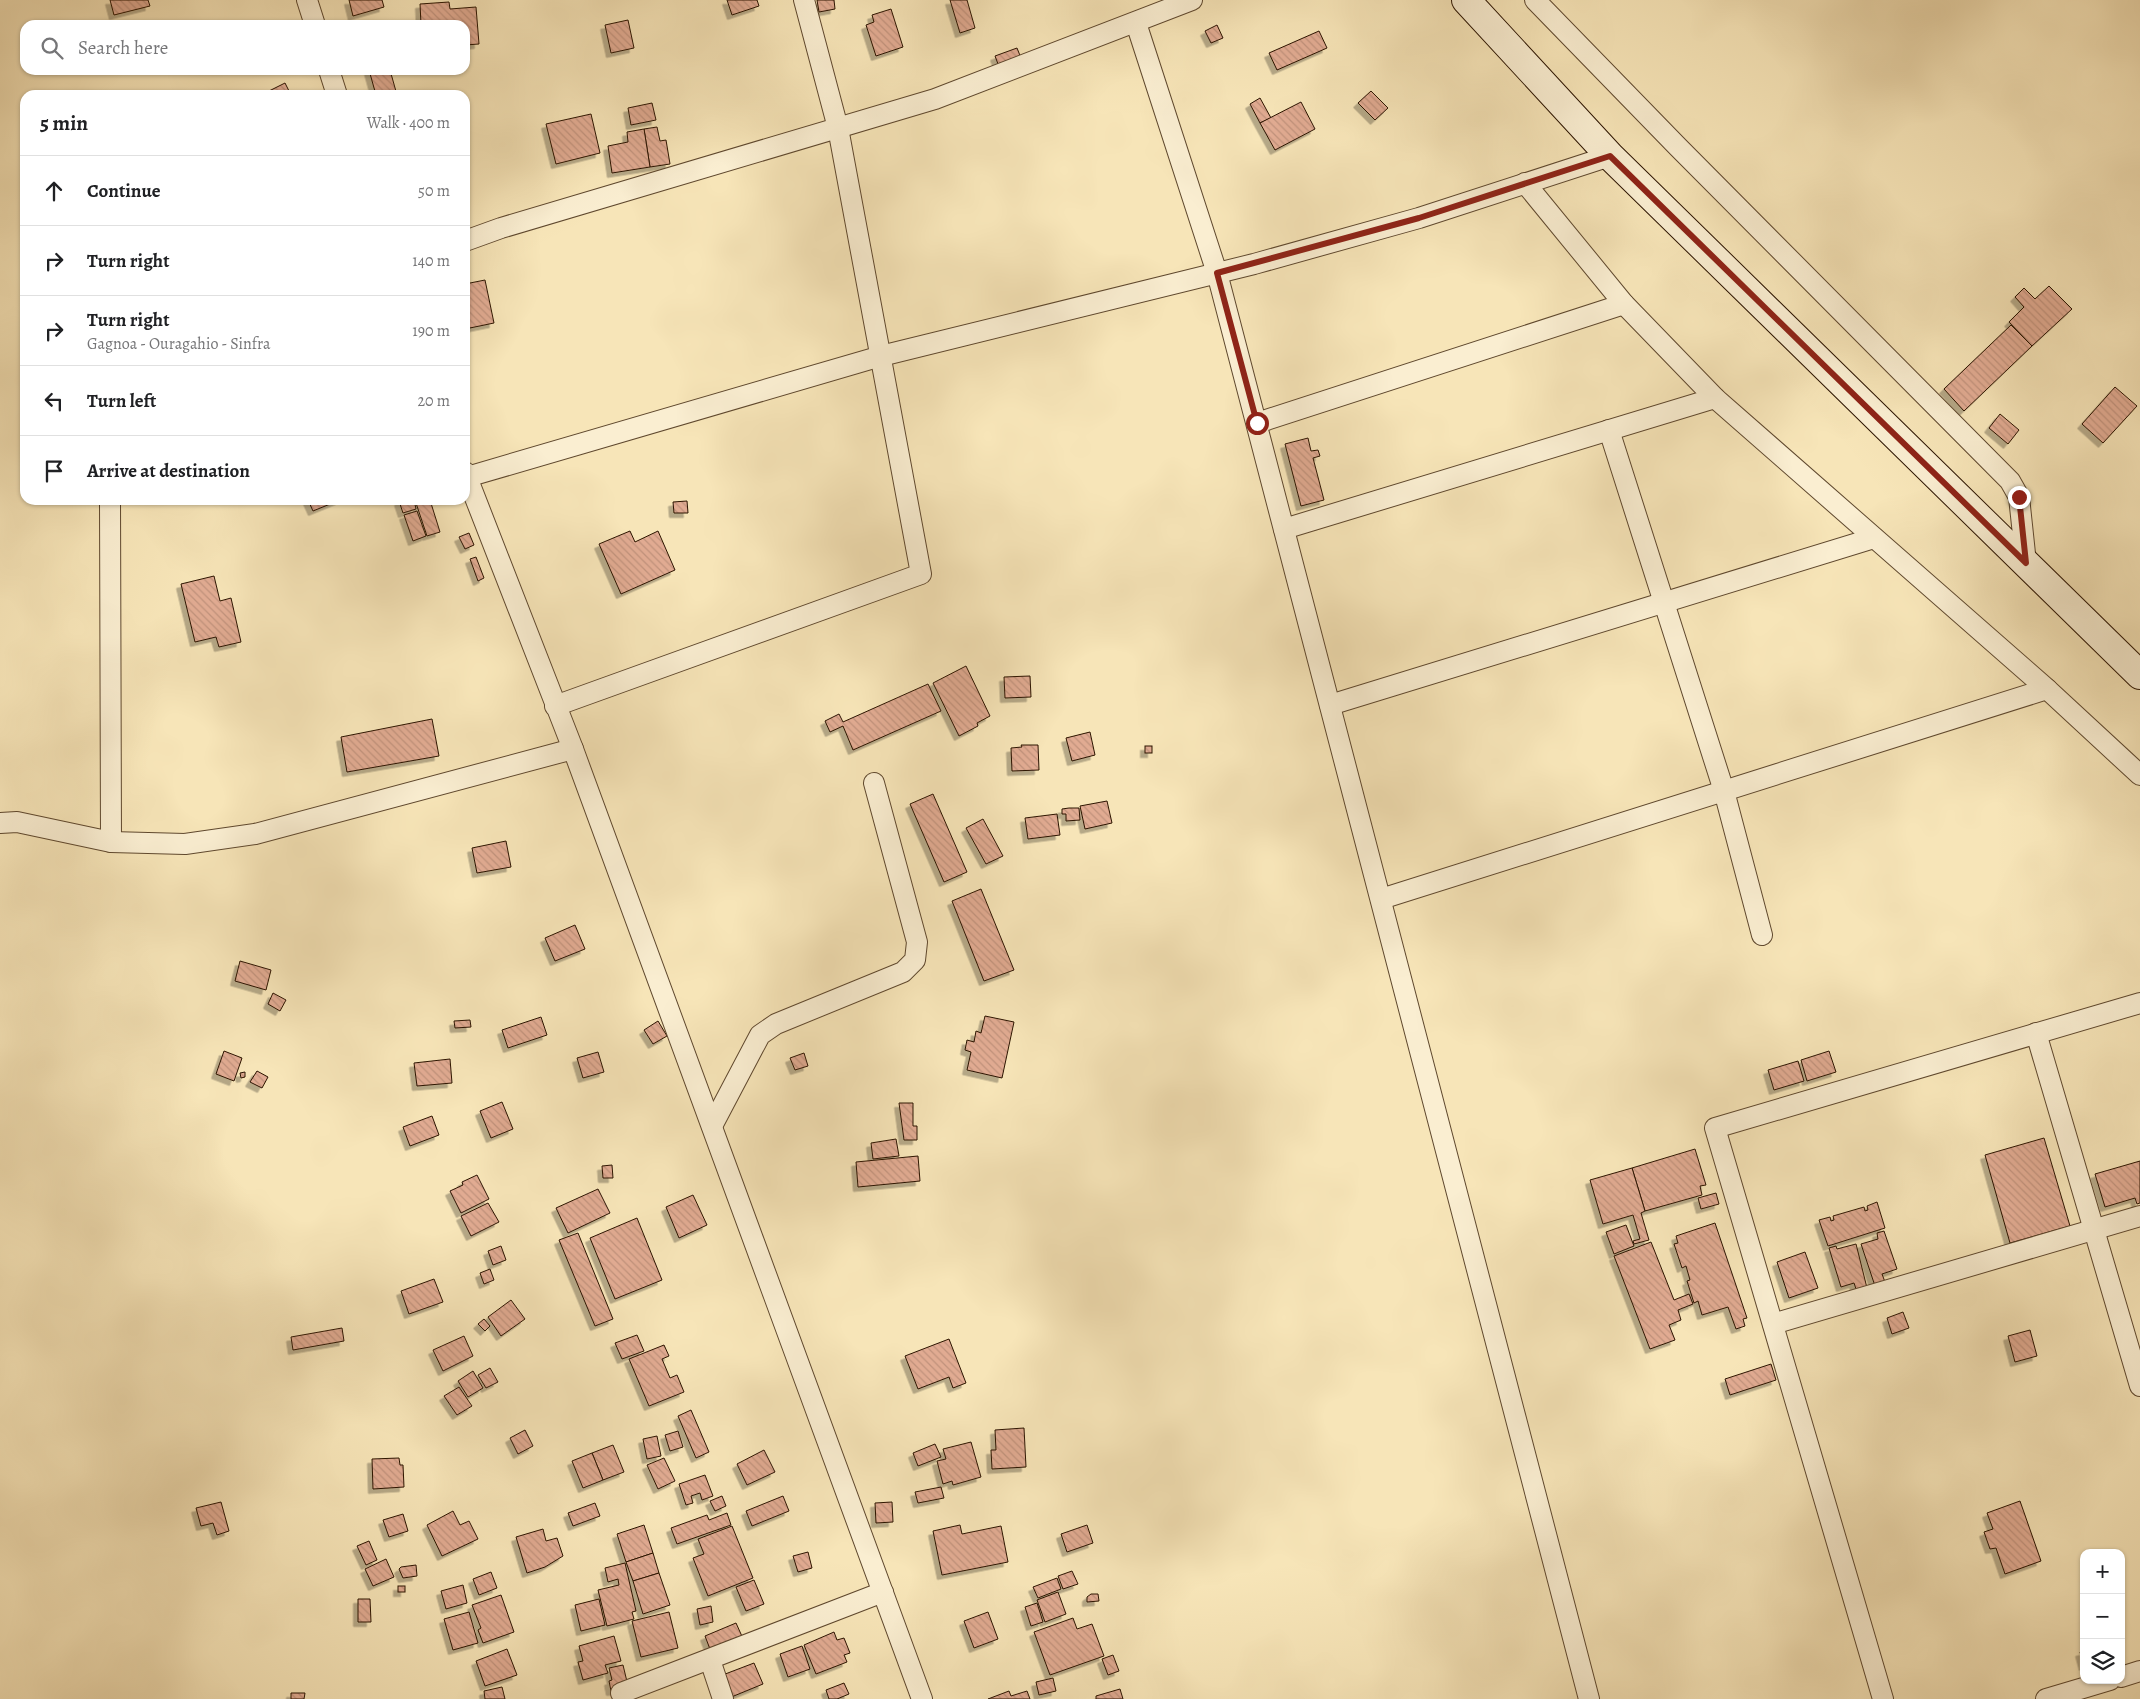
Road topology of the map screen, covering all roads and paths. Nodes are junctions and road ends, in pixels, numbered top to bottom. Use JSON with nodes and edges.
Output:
{"nodes":[{"id":1,"x":307,"y":0,"type":"edge"},
{"id":2,"x":804,"y":0,"type":"edge"},
{"id":3,"x":1192,"y":0,"type":"edge"},
{"id":4,"x":1466,"y":0,"type":"edge"},
{"id":5,"x":1535,"y":0,"type":"edge"},
{"id":6,"x":313,"y":20,"type":"edge"},
{"id":7,"x":1136,"y":23,"type":"junction"},
{"id":8,"x":331,"y":75,"type":"edge"},
{"id":9,"x":335,"y":90,"type":"edge"},
{"id":10,"x":838,"y":128,"type":"junction"},
{"id":11,"x":1610,"y":156,"type":"junction"},
{"id":12,"x":1525,"y":184,"type":"junction"},
{"id":13,"x":470,"y":240,"type":"edge"},
{"id":14,"x":1217,"y":273,"type":"junction"},
{"id":15,"x":1624,"y":304,"type":"junction"},
{"id":16,"x":881,"y":356,"type":"junction"},
{"id":17,"x":1715,"y":398,"type":"junction"},
{"id":18,"x":1257,"y":423,"type":"junction"},
{"id":19,"x":1609,"y":430,"type":"junction"},
{"id":20,"x":470,"y":473,"type":"edge"},
{"id":21,"x":470,"y":484,"type":"edge"},
{"id":22,"x":110,"y":505,"type":"edge"},
{"id":23,"x":1284,"y":529,"type":"junction"},
{"id":24,"x":1874,"y":538,"type":"junction"},
{"id":25,"x":2026,"y":563,"type":"junction"},
{"id":26,"x":1663,"y":603,"type":"junction"},
{"id":27,"x":2140,"y":675,"type":"edge"},
{"id":28,"x":2047,"y":689,"type":"junction"},
{"id":29,"x":1330,"y":705,"type":"junction"},
{"id":30,"x":555,"y":706,"type":"junction"},
{"id":31,"x":573,"y":749,"type":"junction"},
{"id":32,"x":2140,"y":774,"type":"edge"},
{"id":33,"x":874,"y":783,"type":"dead end"},
{"id":34,"x":1724,"y":791,"type":"junction"},
{"id":35,"x":0,"y":824,"type":"edge"},
{"id":36,"x":111,"y":842,"type":"junction"},
{"id":37,"x":1381,"y":899,"type":"junction"},
{"id":38,"x":1762,"y":935,"type":"dead end"},
{"id":39,"x":2140,"y":1003,"type":"edge"},
{"id":40,"x":2036,"y":1033,"type":"junction"},
{"id":41,"x":712,"y":1126,"type":"junction"},
{"id":42,"x":2140,"y":1216,"type":"edge"},
{"id":43,"x":2094,"y":1231,"type":"junction"},
{"id":44,"x":1773,"y":1324,"type":"junction"},
{"id":45,"x":2140,"y":1386,"type":"edge"},
{"id":46,"x":883,"y":1592,"type":"junction"},
{"id":47,"x":710,"y":1660,"type":"junction"},
{"id":48,"x":2140,"y":1672,"type":"edge"},
{"id":49,"x":2125,"y":1676,"type":"edge"},
{"id":50,"x":2097,"y":1684,"type":"edge"},
{"id":51,"x":621,"y":1693,"type":"dead end"},
{"id":52,"x":723,"y":1699,"type":"edge"},
{"id":53,"x":922,"y":1699,"type":"edge"},
{"id":54,"x":1589,"y":1699,"type":"edge"},
{"id":55,"x":1883,"y":1699,"type":"edge"},
{"id":56,"x":2046,"y":1699,"type":"edge"}],
"edges":[{"from":1,"to":6,"type":"street"},
{"from":2,"to":10,"type":"street"},
{"from":3,"to":7,"type":"street"},
{"from":4,"to":11,"type":"main road"},
{"from":5,"to":25,"type":"street"},
{"from":7,"to":10,"type":"street"},
{"from":7,"to":14,"type":"street"},
{"from":8,"to":9,"type":"street"},
{"from":10,"to":13,"type":"street"},
{"from":10,"to":16,"type":"street"},
{"from":11,"to":12,"type":"street"},
{"from":11,"to":25,"type":"main road"},
{"from":12,"to":14,"type":"street"},
{"from":12,"to":15,"type":"street"},
{"from":14,"to":16,"type":"street"},
{"from":14,"to":18,"type":"street"},
{"from":15,"to":17,"type":"street"},
{"from":15,"to":18,"type":"street"},
{"from":16,"to":20,"type":"street"},
{"from":16,"to":30,"type":"street"},
{"from":17,"to":19,"type":"street"},
{"from":17,"to":24,"type":"street"},
{"from":18,"to":23,"type":"street"},
{"from":19,"to":23,"type":"street"},
{"from":19,"to":26,"type":"street"},
{"from":21,"to":30,"type":"street"},
{"from":22,"to":36,"type":"street"},
{"from":23,"to":29,"type":"street"},
{"from":24,"to":26,"type":"street"},
{"from":24,"to":28,"type":"street"},
{"from":25,"to":27,"type":"main road"},
{"from":26,"to":29,"type":"street"},
{"from":26,"to":34,"type":"street"},
{"from":28,"to":32,"type":"street"},
{"from":28,"to":34,"type":"street"},
{"from":29,"to":37,"type":"street"},
{"from":30,"to":31,"type":"street"},
{"from":31,"to":36,"type":"street"},
{"from":31,"to":41,"type":"street"},
{"from":33,"to":41,"type":"street"},
{"from":34,"to":37,"type":"street"},
{"from":34,"to":38,"type":"street"},
{"from":35,"to":36,"type":"street"},
{"from":37,"to":54,"type":"street"},
{"from":39,"to":40,"type":"street"},
{"from":40,"to":43,"type":"street"},
{"from":40,"to":44,"type":"street"},
{"from":41,"to":46,"type":"street"},
{"from":42,"to":43,"type":"street"},
{"from":43,"to":44,"type":"street"},
{"from":43,"to":45,"type":"street"},
{"from":44,"to":55,"type":"street"},
{"from":46,"to":47,"type":"street"},
{"from":46,"to":53,"type":"street"},
{"from":47,"to":51,"type":"street"},
{"from":47,"to":52,"type":"street"},
{"from":48,"to":49,"type":"street"},
{"from":50,"to":56,"type":"street"}]}
